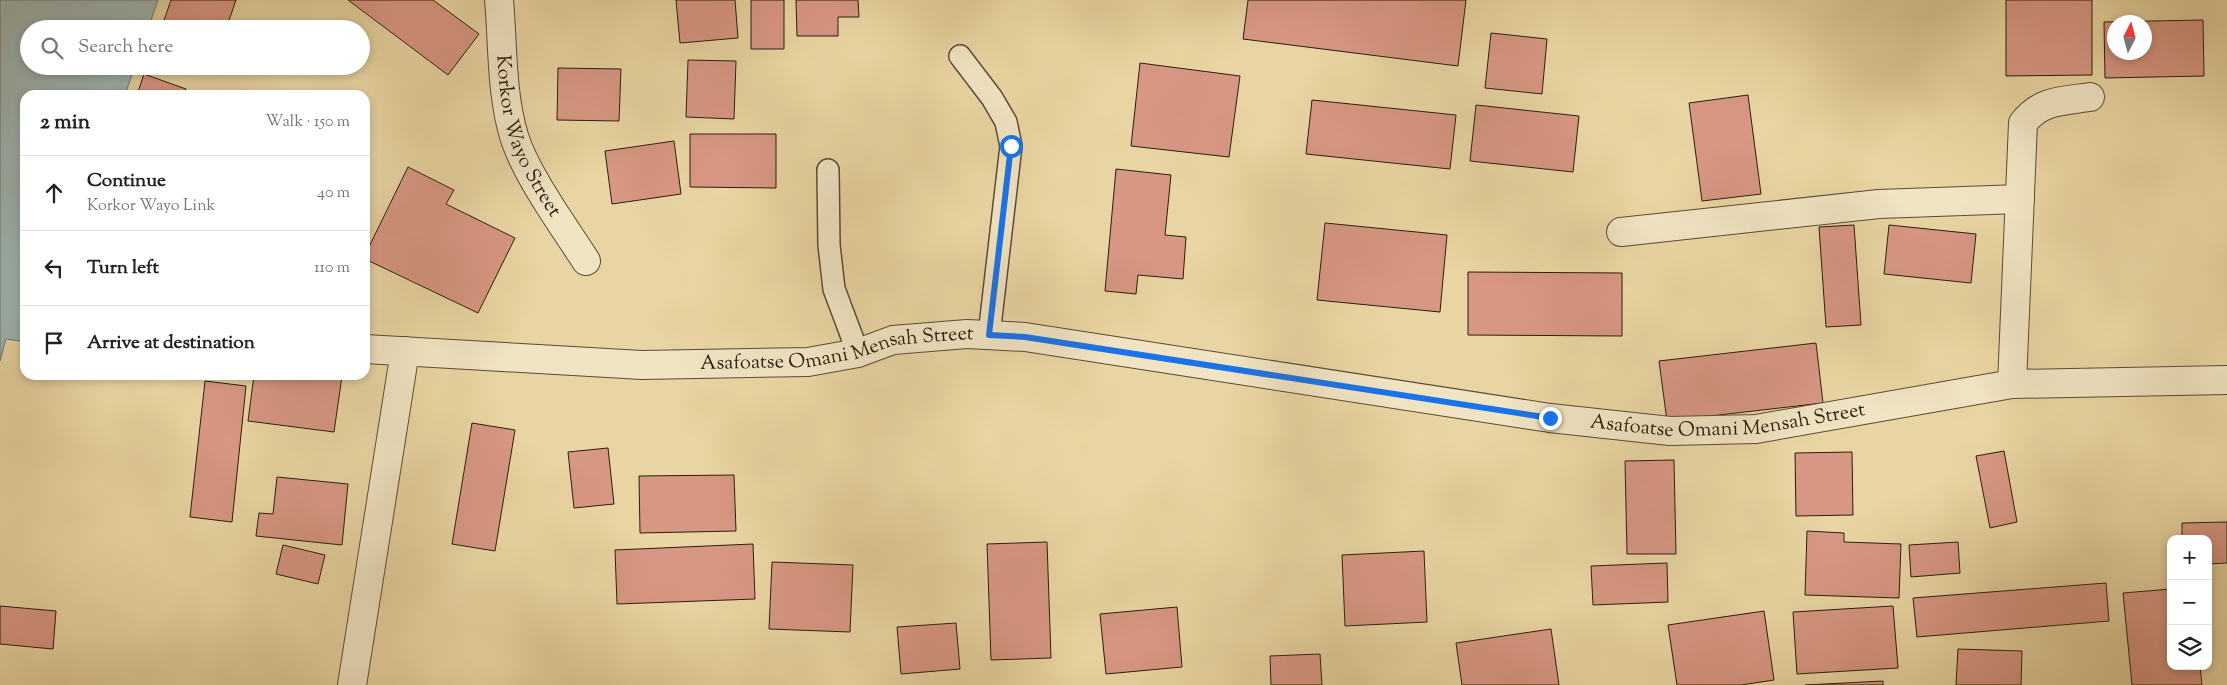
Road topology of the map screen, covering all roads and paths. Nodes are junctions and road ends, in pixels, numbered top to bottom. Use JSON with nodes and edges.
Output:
{"nodes":[{"id":1,"x":500,"y":0,"type":"edge"},
{"id":2,"x":960,"y":56,"type":"dead end"},
{"id":3,"x":2090,"y":97,"type":"dead end"},
{"id":4,"x":828,"y":170,"type":"dead end"},
{"id":5,"x":2020,"y":199,"type":"junction"},
{"id":6,"x":1621,"y":232,"type":"dead end"},
{"id":7,"x":586,"y":261,"type":"dead end"},
{"id":8,"x":989,"y":335,"type":"junction"},
{"id":9,"x":370,"y":349,"type":"edge"},
{"id":10,"x":405,"y":351,"type":"junction"},
{"id":11,"x":858,"y":353,"type":"junction"},
{"id":12,"x":2227,"y":380,"type":"edge"},
{"id":13,"x":2012,"y":384,"type":"junction"},
{"id":14,"x":352,"y":685,"type":"edge"}],
"edges":[{"from":1,"to":7,"type":"street","name":"Korkor Wayo Street"},
{"from":2,"to":8,"type":"lane"},
{"from":3,"to":5,"type":"street"},
{"from":4,"to":11,"type":"lane"},
{"from":5,"to":6,"type":"street"},
{"from":5,"to":13,"type":"street"},
{"from":8,"to":11,"type":"street","name":"Asafoatse Omani Mensah Street"},
{"from":8,"to":13,"type":"street","name":"Asafoatse Omani Mensah Street"},
{"from":9,"to":10,"type":"street","name":"Asafoatse Omani Mensah Street"},
{"from":10,"to":11,"type":"street","name":"Asafoatse Omani Mensah Street"},
{"from":10,"to":14,"type":"street"},
{"from":12,"to":13,"type":"street","name":"Asafoatse Omani Mensah Street"}]}
